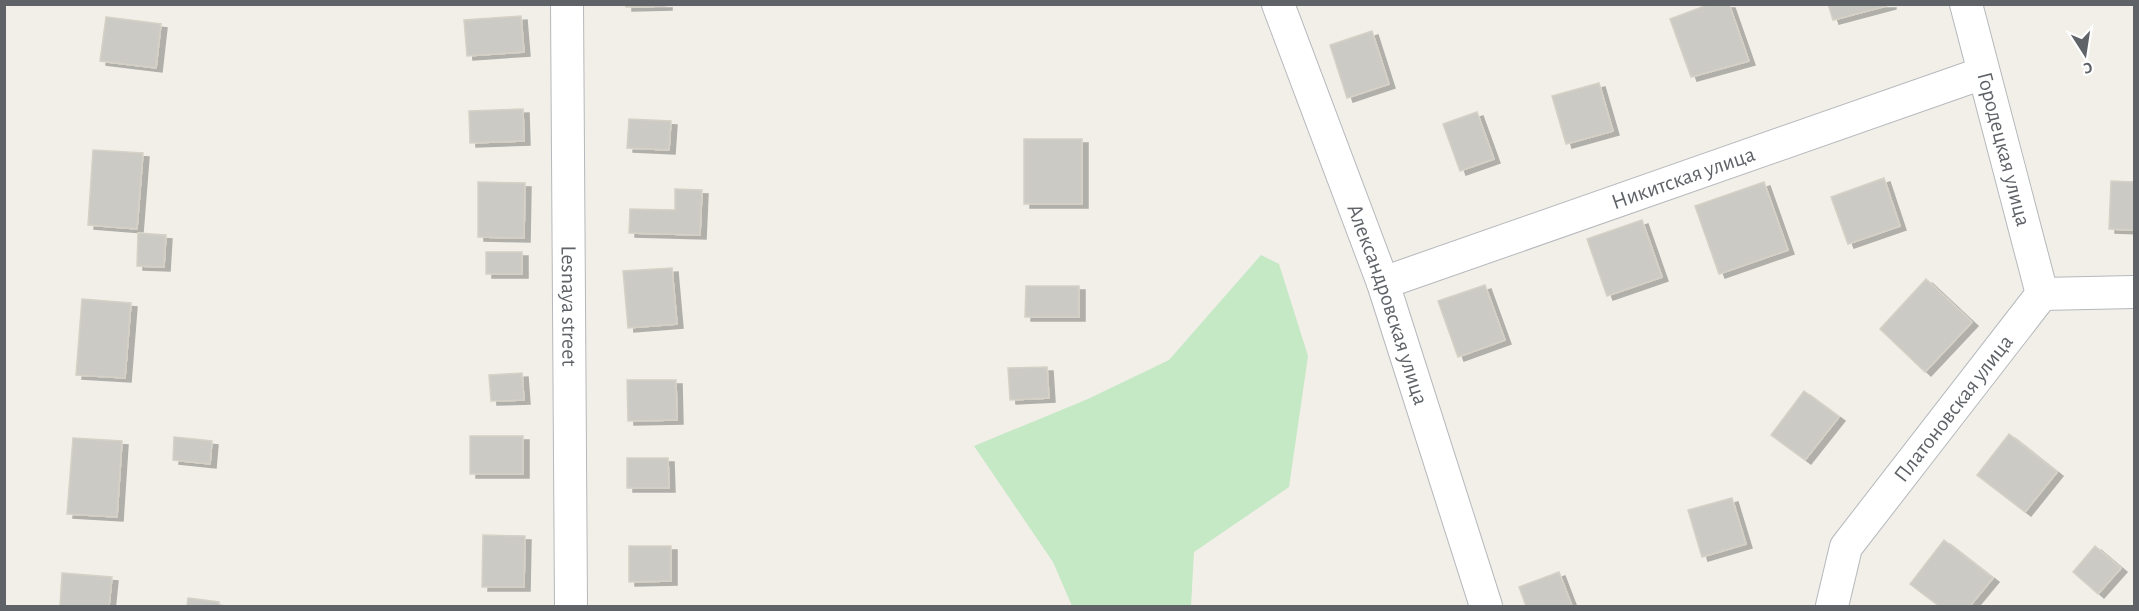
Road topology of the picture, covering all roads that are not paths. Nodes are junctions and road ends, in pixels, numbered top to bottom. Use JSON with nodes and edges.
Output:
{"nodes":[{"id":1,"x":567,"y":4,"type":"edge"},
{"id":2,"x":1278,"y":4,"type":"edge"},
{"id":3,"x":1966,"y":4,"type":"edge"},
{"id":4,"x":1983,"y":73,"type":"junction"},
{"id":5,"x":1383,"y":283,"type":"junction"},
{"id":6,"x":2134,"y":292,"type":"edge"},
{"id":7,"x":2042,"y":294,"type":"junction"},
{"id":8,"x":571,"y":606,"type":"edge"},
{"id":9,"x":1486,"y":606,"type":"edge"},
{"id":10,"x":1832,"y":606,"type":"edge"}],
"edges":[{"from":1,"to":8,"type":"street","name":"Lesnaya street"},
{"from":2,"to":5,"type":"street","name":"Александровская улица"},
{"from":3,"to":4,"type":"street","name":"Городецкая улица"},
{"from":4,"to":5,"type":"street","name":"Никитская улица"},
{"from":4,"to":7,"type":"street","name":"Городецкая улица"},
{"from":5,"to":9,"type":"street","name":"Александровская улица"},
{"from":6,"to":7,"type":"street"},
{"from":7,"to":10,"type":"street","name":"Платоновская улица"}]}
